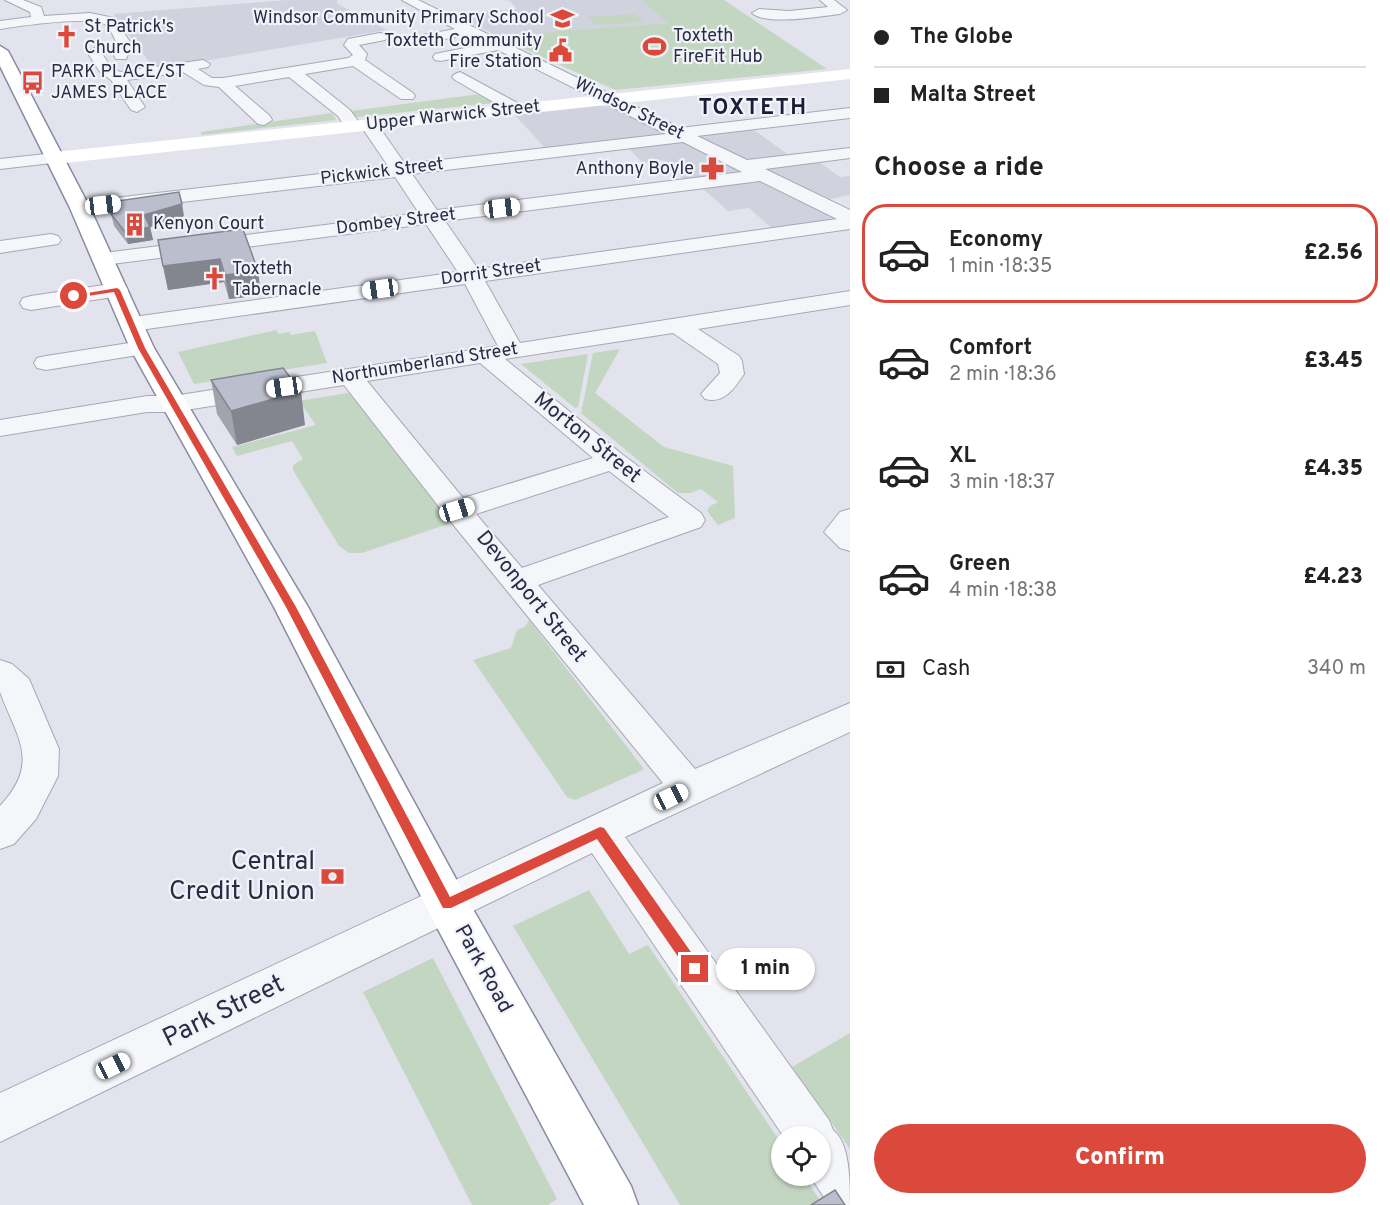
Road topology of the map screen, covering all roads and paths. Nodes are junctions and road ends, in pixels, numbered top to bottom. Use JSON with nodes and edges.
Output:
{"nodes":[{"id":1,"x":11,"y":0,"type":"edge"},
{"id":2,"x":408,"y":0,"type":"edge"},
{"id":3,"x":826,"y":0,"type":"edge"},
{"id":4,"x":759,"y":13,"type":"dead end"},
{"id":5,"x":39,"y":22,"type":"junction"},
{"id":6,"x":0,"y":26,"type":"edge"},
{"id":7,"x":469,"y":30,"type":"junction"},
{"id":8,"x":380,"y":37,"type":"dead end"},
{"id":9,"x":417,"y":40,"type":"dead end"},
{"id":10,"x":500,"y":45,"type":"junction"},
{"id":11,"x":0,"y":51,"type":"edge"},
{"id":12,"x":94,"y":52,"type":"dead end"},
{"id":13,"x":121,"y":56,"type":"dead end"},
{"id":14,"x":440,"y":57,"type":"dead end"},
{"id":15,"x":354,"y":60,"type":"junction"},
{"id":16,"x":203,"y":64,"type":"dead end"},
{"id":17,"x":187,"y":67,"type":"junction"},
{"id":18,"x":293,"y":72,"type":"junction"},
{"id":19,"x":850,"y":74,"type":"edge"},
{"id":20,"x":117,"y":77,"type":"junction"},
{"id":21,"x":223,"y":83,"type":"junction"},
{"id":22,"x":468,"y":85,"type":"dead end"},
{"id":23,"x":407,"y":96,"type":"dead end"},
{"id":24,"x":610,"y":99,"type":"junction"},
{"id":25,"x":158,"y":104,"type":"dead end"},
{"id":26,"x":517,"y":109,"type":"junction"},
{"id":27,"x":850,"y":113,"type":"edge"},
{"id":28,"x":264,"y":120,"type":"dead end"},
{"id":29,"x":361,"y":125,"type":"junction"},
{"id":30,"x":681,"y":135,"type":"junction"},
{"id":31,"x":850,"y":153,"type":"edge"},
{"id":32,"x":55,"y":158,"type":"junction"},
{"id":33,"x":0,"y":164,"type":"edge"},
{"id":34,"x":399,"y":170,"type":"junction"},
{"id":35,"x":752,"y":171,"type":"junction"},
{"id":36,"x":850,"y":200,"type":"edge"},
{"id":37,"x":821,"y":203,"type":"junction"},
{"id":38,"x":80,"y":208,"type":"junction"},
{"id":39,"x":433,"y":217,"type":"junction"},
{"id":40,"x":850,"y":218,"type":"edge"},
{"id":41,"x":850,"y":223,"type":"edge"},
{"id":42,"x":51,"y":240,"type":"dead end"},
{"id":43,"x":0,"y":247,"type":"edge"},
{"id":44,"x":111,"y":275,"type":"junction"},
{"id":45,"x":472,"y":276,"type":"junction"},
{"id":46,"x":850,"y":298,"type":"edge"},
{"id":47,"x":31,"y":303,"type":"dead end"},
{"id":48,"x":677,"y":325,"type":"junction"},
{"id":49,"x":137,"y":336,"type":"junction"},
{"id":50,"x":512,"y":350,"type":"junction"},
{"id":51,"x":484,"y":354,"type":"junction"},
{"id":52,"x":46,"y":363,"type":"dead end"},
{"id":53,"x":351,"y":377,"type":"junction"},
{"id":54,"x":714,"y":394,"type":"dead end"},
{"id":55,"x":173,"y":404,"type":"junction"},
{"id":56,"x":0,"y":428,"type":"edge"},
{"id":57,"x":613,"y":461,"type":"junction"},
{"id":58,"x":457,"y":510,"type":"junction"},
{"id":59,"x":850,"y":519,"type":"edge"},
{"id":60,"x":850,"y":541,"type":"edge"},
{"id":61,"x":517,"y":581,"type":"junction"},
{"id":62,"x":0,"y":673,"type":"edge"},
{"id":63,"x":850,"y":717,"type":"edge"},
{"id":64,"x":689,"y":788,"type":"junction"},
{"id":65,"x":0,"y":832,"type":"edge"},
{"id":66,"x":600,"y":832,"type":"junction"},
{"id":67,"x":447,"y":904,"type":"junction"},
{"id":68,"x":0,"y":1119,"type":"edge"},
{"id":69,"x":804,"y":1126,"type":"edge"},
{"id":70,"x":831,"y":1165,"type":"edge"},
{"id":71,"x":850,"y":1192,"type":"edge"},
{"id":72,"x":612,"y":1205,"type":"edge"}],
"edges":[{"from":1,"to":5,"type":"street"},
{"from":2,"to":7,"type":"street","name":"Windsor Street"},
{"from":3,"to":4,"type":"street"},
{"from":5,"to":6,"type":"street"},
{"from":5,"to":13,"type":"street"},
{"from":7,"to":9,"type":"street"},
{"from":7,"to":10,"type":"street","name":"Windsor Street"},
{"from":8,"to":15,"type":"street"},
{"from":10,"to":14,"type":"street"},
{"from":10,"to":24,"type":"street","name":"Windsor Street"},
{"from":11,"to":32,"type":"main road","name":"Park Road"},
{"from":12,"to":20,"type":"street"},
{"from":15,"to":18,"type":"street"},
{"from":15,"to":23,"type":"street"},
{"from":16,"to":17,"type":"street"},
{"from":17,"to":20,"type":"street"},
{"from":17,"to":21,"type":"street"},
{"from":18,"to":21,"type":"street"},
{"from":18,"to":29,"type":"street"},
{"from":19,"to":24,"type":"main road","name":"Upper Warwick Street"},
{"from":20,"to":25,"type":"street"},
{"from":21,"to":28,"type":"street"},
{"from":22,"to":26,"type":"street"},
{"from":24,"to":26,"type":"main road","name":"Upper Warwick Street"},
{"from":24,"to":30,"type":"street","name":"Windsor Street"},
{"from":26,"to":29,"type":"main road","name":"Upper Warwick Street"},
{"from":27,"to":30,"type":"street","name":"Pickwick Street"},
{"from":29,"to":32,"type":"main road","name":"Upper Warwick Street"},
{"from":29,"to":34,"type":"street"},
{"from":30,"to":34,"type":"street","name":"Pickwick Street"},
{"from":30,"to":35,"type":"street","name":"Windsor Street"},
{"from":31,"to":35,"type":"street","name":"Dombey Street"},
{"from":32,"to":33,"type":"street"},
{"from":32,"to":38,"type":"main road","name":"Park Road"},
{"from":34,"to":38,"type":"street","name":"Pickwick Street"},
{"from":34,"to":39,"type":"street"},
{"from":35,"to":37,"type":"street","name":"Windsor Street"},
{"from":35,"to":39,"type":"street","name":"Dombey Street"},
{"from":36,"to":37,"type":"street"},
{"from":37,"to":40,"type":"street","name":"Windsor Street"},
{"from":38,"to":44,"type":"main road","name":"Park Road"},
{"from":39,"to":44,"type":"street","name":"Dombey Street"},
{"from":39,"to":45,"type":"street"},
{"from":41,"to":45,"type":"street","name":"Dorrit Street"},
{"from":42,"to":43,"type":"street"},
{"from":44,"to":47,"type":"street","name":"Dombey Street"},
{"from":44,"to":49,"type":"main road","name":"Park Road"},
{"from":45,"to":49,"type":"street","name":"Dorrit Street"},
{"from":45,"to":50,"type":"street"},
{"from":46,"to":48,"type":"street","name":"Northumberland Street"},
{"from":48,"to":50,"type":"street","name":"Northumberland Street"},
{"from":48,"to":54,"type":"street"},
{"from":49,"to":52,"type":"street","name":"Dorrit Street"},
{"from":49,"to":55,"type":"main road","name":"Park Road"},
{"from":50,"to":51,"type":"street","name":"Northumberland Street"},
{"from":51,"to":53,"type":"street","name":"Northumberland Street"},
{"from":51,"to":57,"type":"street","name":"Morton Street"},
{"from":53,"to":55,"type":"street","name":"Northumberland Street"},
{"from":53,"to":58,"type":"street","name":"Devonport Street"},
{"from":55,"to":56,"type":"street","name":"Northumberland Street"},
{"from":55,"to":67,"type":"main road","name":"Park Road"},
{"from":57,"to":58,"type":"street"},
{"from":57,"to":61,"type":"street","name":"Morton Street"},
{"from":58,"to":61,"type":"street","name":"Devonport Street"},
{"from":59,"to":60,"type":"street"},
{"from":61,"to":64,"type":"street","name":"Devonport Street"},
{"from":62,"to":65,"type":"street"},
{"from":63,"to":64,"type":"street","name":"Park Street"},
{"from":64,"to":66,"type":"street","name":"Park Street"},
{"from":66,"to":67,"type":"street","name":"Park Street"},
{"from":66,"to":69,"type":"street"},
{"from":67,"to":68,"type":"street","name":"Park Street"},
{"from":67,"to":72,"type":"main road","name":"Park Road"},
{"from":70,"to":71,"type":"street"}]}
